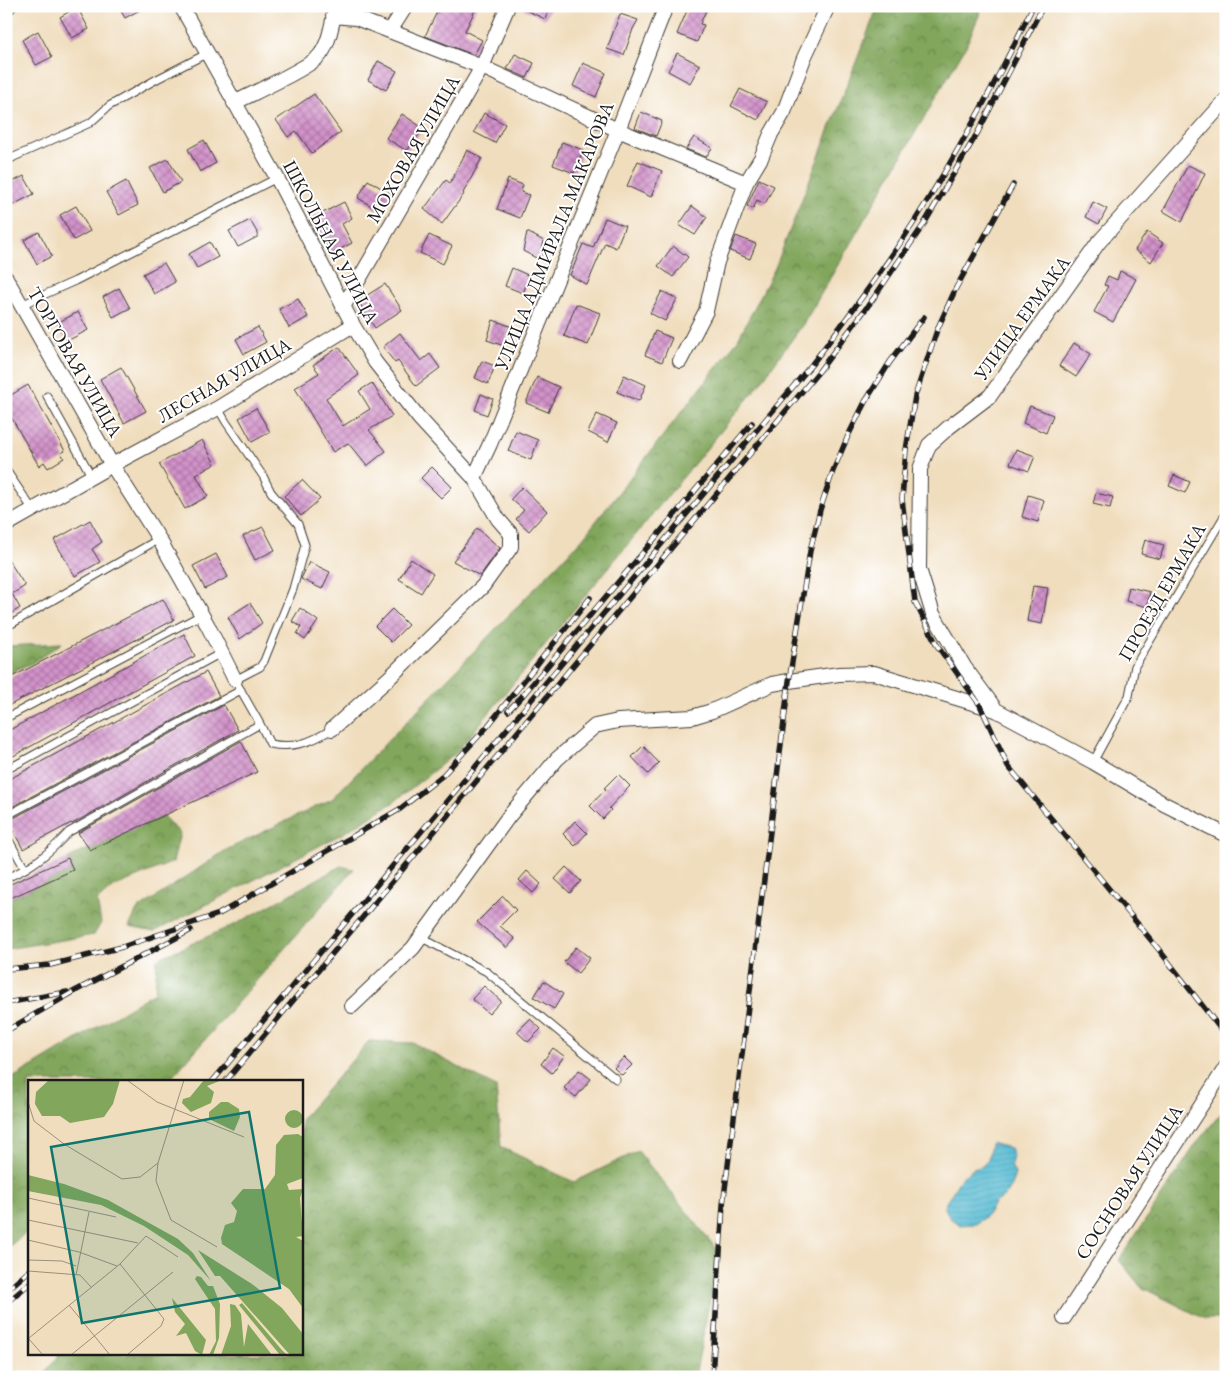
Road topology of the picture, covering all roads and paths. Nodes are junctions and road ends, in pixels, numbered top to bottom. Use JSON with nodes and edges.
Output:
{"nodes":[{"id":1,"x":181,"y":6,"type":"edge"},
{"id":2,"x":406,"y":6,"type":"edge"},
{"id":3,"x":508,"y":6,"type":"edge"},
{"id":4,"x":666,"y":6,"type":"edge"},
{"id":5,"x":828,"y":6,"type":"edge"},
{"id":6,"x":335,"y":11,"type":"edge"},
{"id":7,"x":390,"y":31,"type":"junction"},
{"id":8,"x":208,"y":53,"type":"junction"},
{"id":9,"x":482,"y":67,"type":"junction"},
{"id":10,"x":1226,"y":100,"type":"edge"},
{"id":11,"x":234,"y":103,"type":"junction"},
{"id":12,"x":618,"y":130,"type":"junction"},
{"id":13,"x":6,"y":162,"type":"edge"},
{"id":14,"x":276,"y":178,"type":"junction"},
{"id":15,"x":746,"y":183,"type":"junction"},
{"id":16,"x":6,"y":278,"type":"edge"},
{"id":17,"x":21,"y":305,"type":"junction"},
{"id":18,"x":343,"y":307,"type":"junction"},
{"id":19,"x":353,"y":325,"type":"junction"},
{"id":20,"x":680,"y":361,"type":"dead end"},
{"id":21,"x":47,"y":396,"type":"dead end"},
{"id":22,"x":218,"y":408,"type":"junction"},
{"id":23,"x":112,"y":465,"type":"junction"},
{"id":24,"x":6,"y":470,"type":"edge"},
{"id":25,"x":92,"y":477,"type":"junction"},
{"id":26,"x":474,"y":478,"type":"junction"},
{"id":27,"x":33,"y":510,"type":"junction"},
{"id":28,"x":1223,"y":518,"type":"dead end"},
{"id":29,"x":6,"y":525,"type":"edge"},
{"id":30,"x":159,"y":539,"type":"junction"},
{"id":31,"x":201,"y":615,"type":"junction"},
{"id":32,"x":6,"y":628,"type":"edge"},
{"id":33,"x":221,"y":653,"type":"junction"},
{"id":34,"x":238,"y":685,"type":"junction"},
{"id":35,"x":996,"y":710,"type":"junction"},
{"id":36,"x":6,"y":718,"type":"edge"},
{"id":37,"x":260,"y":724,"type":"junction"},
{"id":38,"x":332,"y":729,"type":"joint"},
{"id":39,"x":1093,"y":762,"type":"junction"},
{"id":40,"x":6,"y":770,"type":"edge"},
{"id":41,"x":6,"y":816,"type":"edge"},
{"id":42,"x":6,"y":835,"type":"edge"},
{"id":43,"x":1226,"y":835,"type":"edge"},
{"id":44,"x":25,"y":869,"type":"junction"},
{"id":45,"x":6,"y":878,"type":"edge"},
{"id":46,"x":420,"y":937,"type":"junction"},
{"id":47,"x":352,"y":1006,"type":"dead end"},
{"id":48,"x":1226,"y":1067,"type":"edge"},
{"id":49,"x":616,"y":1079,"type":"dead end"},
{"id":50,"x":1064,"y":1318,"type":"dead end"}],
"edges":[{"from":1,"to":8,"type":"street","name":"ШКОЛЬНАЯ УЛИЦА"},
{"from":2,"to":7,"type":"street"},
{"from":3,"to":9,"type":"street","name":"МОХОВАЯ УЛИЦА"},
{"from":4,"to":12,"type":"street","name":"УЛИЦА АДМИРАЛА МАКАРОВА"},
{"from":5,"to":15,"type":"street"},
{"from":6,"to":7,"type":"street"},
{"from":6,"to":11,"type":"street"},
{"from":7,"to":9,"type":"street"},
{"from":8,"to":11,"type":"street","name":"ШКОЛЬНАЯ УЛИЦА"},
{"from":8,"to":13,"type":"lane"},
{"from":9,"to":12,"type":"street"},
{"from":9,"to":18,"type":"street","name":"МОХОВАЯ УЛИЦА"},
{"from":10,"to":35,"type":"street","name":"УЛИЦА ЕРМАКА"},
{"from":11,"to":14,"type":"street","name":"ШКОЛЬНАЯ УЛИЦА"},
{"from":12,"to":15,"type":"street"},
{"from":12,"to":26,"type":"street","name":"УЛИЦА АДМИРАЛА МАКАРОВА"},
{"from":14,"to":17,"type":"lane"},
{"from":14,"to":18,"type":"street","name":"ШКОЛЬНАЯ УЛИЦА"},
{"from":15,"to":20,"type":"street"},
{"from":16,"to":17,"type":"street","name":"ТОРГОВАЯ УЛИЦА"},
{"from":17,"to":23,"type":"street","name":"ТОРГОВАЯ УЛИЦА"},
{"from":18,"to":19,"type":"street","name":"ШКОЛЬНАЯ УЛИЦА"},
{"from":19,"to":22,"type":"street","name":"ЛЕСНАЯ УЛИЦА"},
{"from":19,"to":26,"type":"street","name":"ШКОЛЬНАЯ УЛИЦА"},
{"from":21,"to":25,"type":"lane"},
{"from":22,"to":23,"type":"street","name":"ЛЕСНАЯ УЛИЦА"},
{"from":22,"to":34,"type":"lane"},
{"from":23,"to":25,"type":"street","name":"ЛЕСНАЯ УЛИЦА"},
{"from":23,"to":30,"type":"street","name":"ТОРГОВАЯ УЛИЦА"},
{"from":24,"to":27,"type":"lane"},
{"from":25,"to":27,"type":"street","name":"ЛЕСНАЯ УЛИЦА"},
{"from":26,"to":38,"type":"street","name":"ШКОЛЬНАЯ УЛИЦА"},
{"from":27,"to":29,"type":"street","name":"ЛЕСНАЯ УЛИЦА"},
{"from":28,"to":39,"type":"lane","name":"ПРОЕЗД ЕРМАКА"},
{"from":30,"to":31,"type":"street","name":"ТОРГОВАЯ УЛИЦА"},
{"from":30,"to":32,"type":"lane"},
{"from":31,"to":33,"type":"street","name":"ТОРГОВАЯ УЛИЦА"},
{"from":31,"to":36,"type":"lane"},
{"from":33,"to":34,"type":"street","name":"ТОРГОВАЯ УЛИЦА"},
{"from":33,"to":40,"type":"lane"},
{"from":34,"to":37,"type":"lane"},
{"from":34,"to":41,"type":"lane"},
{"from":35,"to":39,"type":"street"},
{"from":35,"to":46,"type":"street"},
{"from":37,"to":38,"type":"lane"},
{"from":37,"to":44,"type":"lane"},
{"from":39,"to":43,"type":"street"},
{"from":42,"to":44,"type":"lane"},
{"from":44,"to":45,"type":"lane"},
{"from":46,"to":47,"type":"street"},
{"from":46,"to":49,"type":"lane"},
{"from":48,"to":50,"type":"street","name":"СОСНОВАЯ УЛИЦА"}]}
